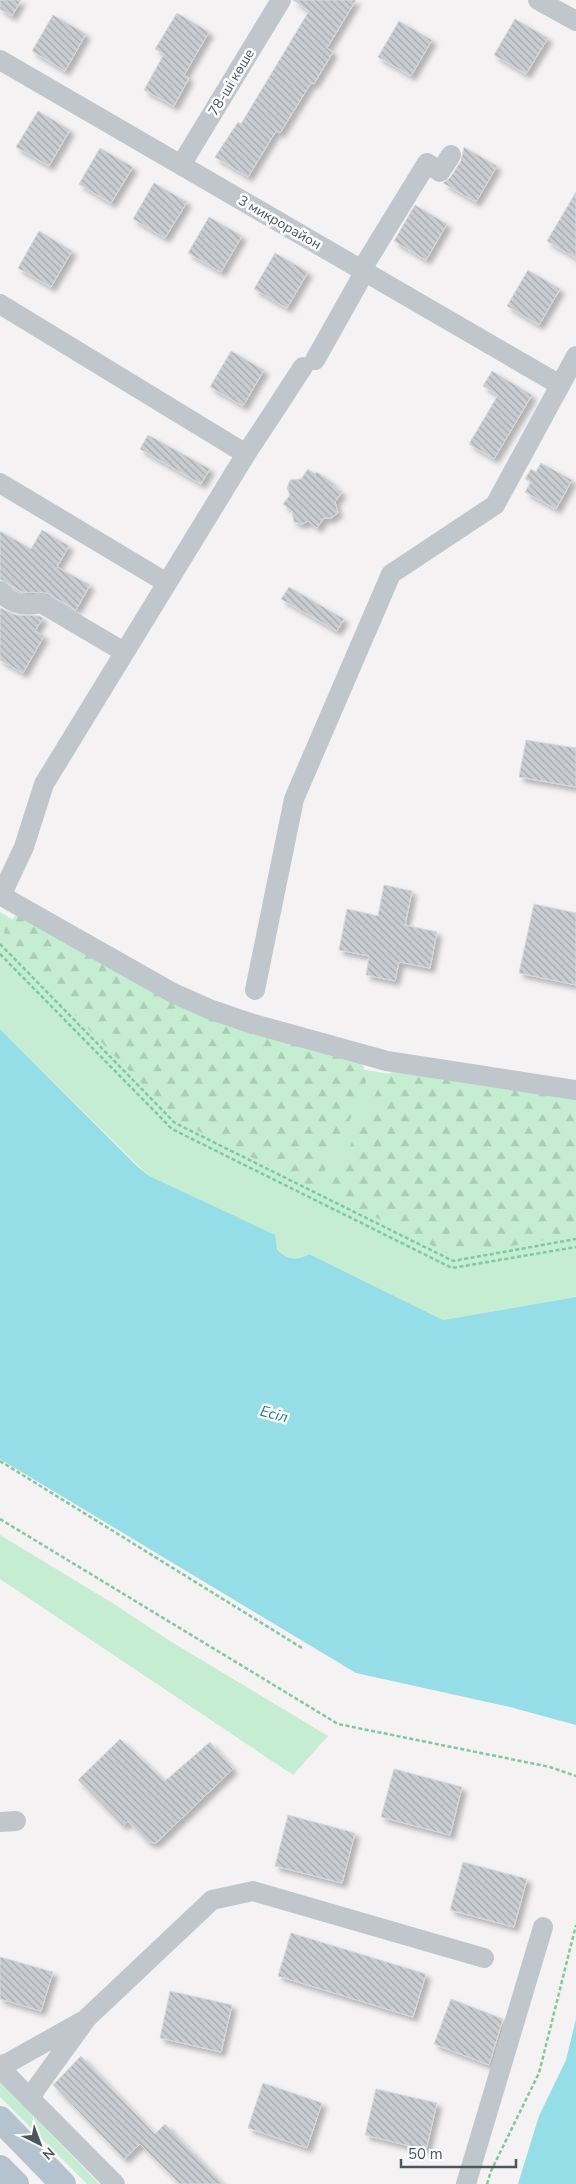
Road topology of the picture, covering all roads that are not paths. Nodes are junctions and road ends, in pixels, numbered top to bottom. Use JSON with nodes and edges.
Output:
{"nodes":[{"id":1,"x":280,"y":0,"type":"edge"},
{"id":2,"x":538,"y":0,"type":"edge"},
{"id":3,"x":559,"y":5,"type":"edge"},
{"id":4,"x":576,"y":22,"type":"edge"},
{"id":5,"x":0,"y":60,"type":"edge"},
{"id":6,"x":451,"y":155,"type":"dead end"},
{"id":7,"x":181,"y":165,"type":"junction"},
{"id":8,"x":363,"y":270,"type":"junction"},
{"id":9,"x":0,"y":304,"type":"edge"},
{"id":10,"x":576,"y":356,"type":"edge"},
{"id":11,"x":560,"y":385,"type":"junction"},
{"id":12,"x":246,"y":454,"type":"junction"},
{"id":13,"x":0,"y":483,"type":"edge"},
{"id":14,"x":167,"y":583,"type":"junction"},
{"id":15,"x":0,"y":592,"type":"edge"},
{"id":16,"x":124,"y":652,"type":"junction"},
{"id":17,"x":1,"y":895,"type":"edge"},
{"id":18,"x":255,"y":990,"type":"dead end"},
{"id":19,"x":576,"y":1090,"type":"edge"},
{"id":20,"x":543,"y":1928,"type":"dead end"},
{"id":21,"x":484,"y":1958,"type":"dead end"},
{"id":22,"x":87,"y":2018,"type":"junction"},
{"id":23,"x":0,"y":2066,"type":"edge"},
{"id":24,"x":30,"y":2100,"type":"junction"},
{"id":25,"x":0,"y":2119,"type":"edge"},
{"id":26,"x":0,"y":2168,"type":"edge"},
{"id":27,"x":16,"y":2184,"type":"edge"},
{"id":28,"x":63,"y":2184,"type":"edge"},
{"id":29,"x":114,"y":2184,"type":"edge"},
{"id":30,"x":466,"y":2184,"type":"edge"}],
"edges":[{"from":1,"to":7,"type":"street","name":"78-ші көше"},
{"from":2,"to":3,"type":"street"},
{"from":3,"to":4,"type":"street"},
{"from":5,"to":7,"type":"street","name":"3 микрорайон"},
{"from":6,"to":8,"type":"street"},
{"from":7,"to":8,"type":"street","name":"3 микрорайон"},
{"from":8,"to":11,"type":"street","name":"3 микрорайон"},
{"from":8,"to":12,"type":"street"},
{"from":9,"to":12,"type":"street"},
{"from":10,"to":11,"type":"street"},
{"from":11,"to":18,"type":"street"},
{"from":12,"to":14,"type":"street"},
{"from":13,"to":14,"type":"street"},
{"from":14,"to":16,"type":"street"},
{"from":15,"to":16,"type":"street"},
{"from":16,"to":17,"type":"street"},
{"from":17,"to":19,"type":"street"},
{"from":20,"to":30,"type":"street"},
{"from":21,"to":22,"type":"street"},
{"from":22,"to":23,"type":"street"},
{"from":22,"to":24,"type":"street"},
{"from":23,"to":24,"type":"street"},
{"from":24,"to":29,"type":"street"},
{"from":25,"to":28,"type":"main road"},
{"from":26,"to":27,"type":"main road"}]}
